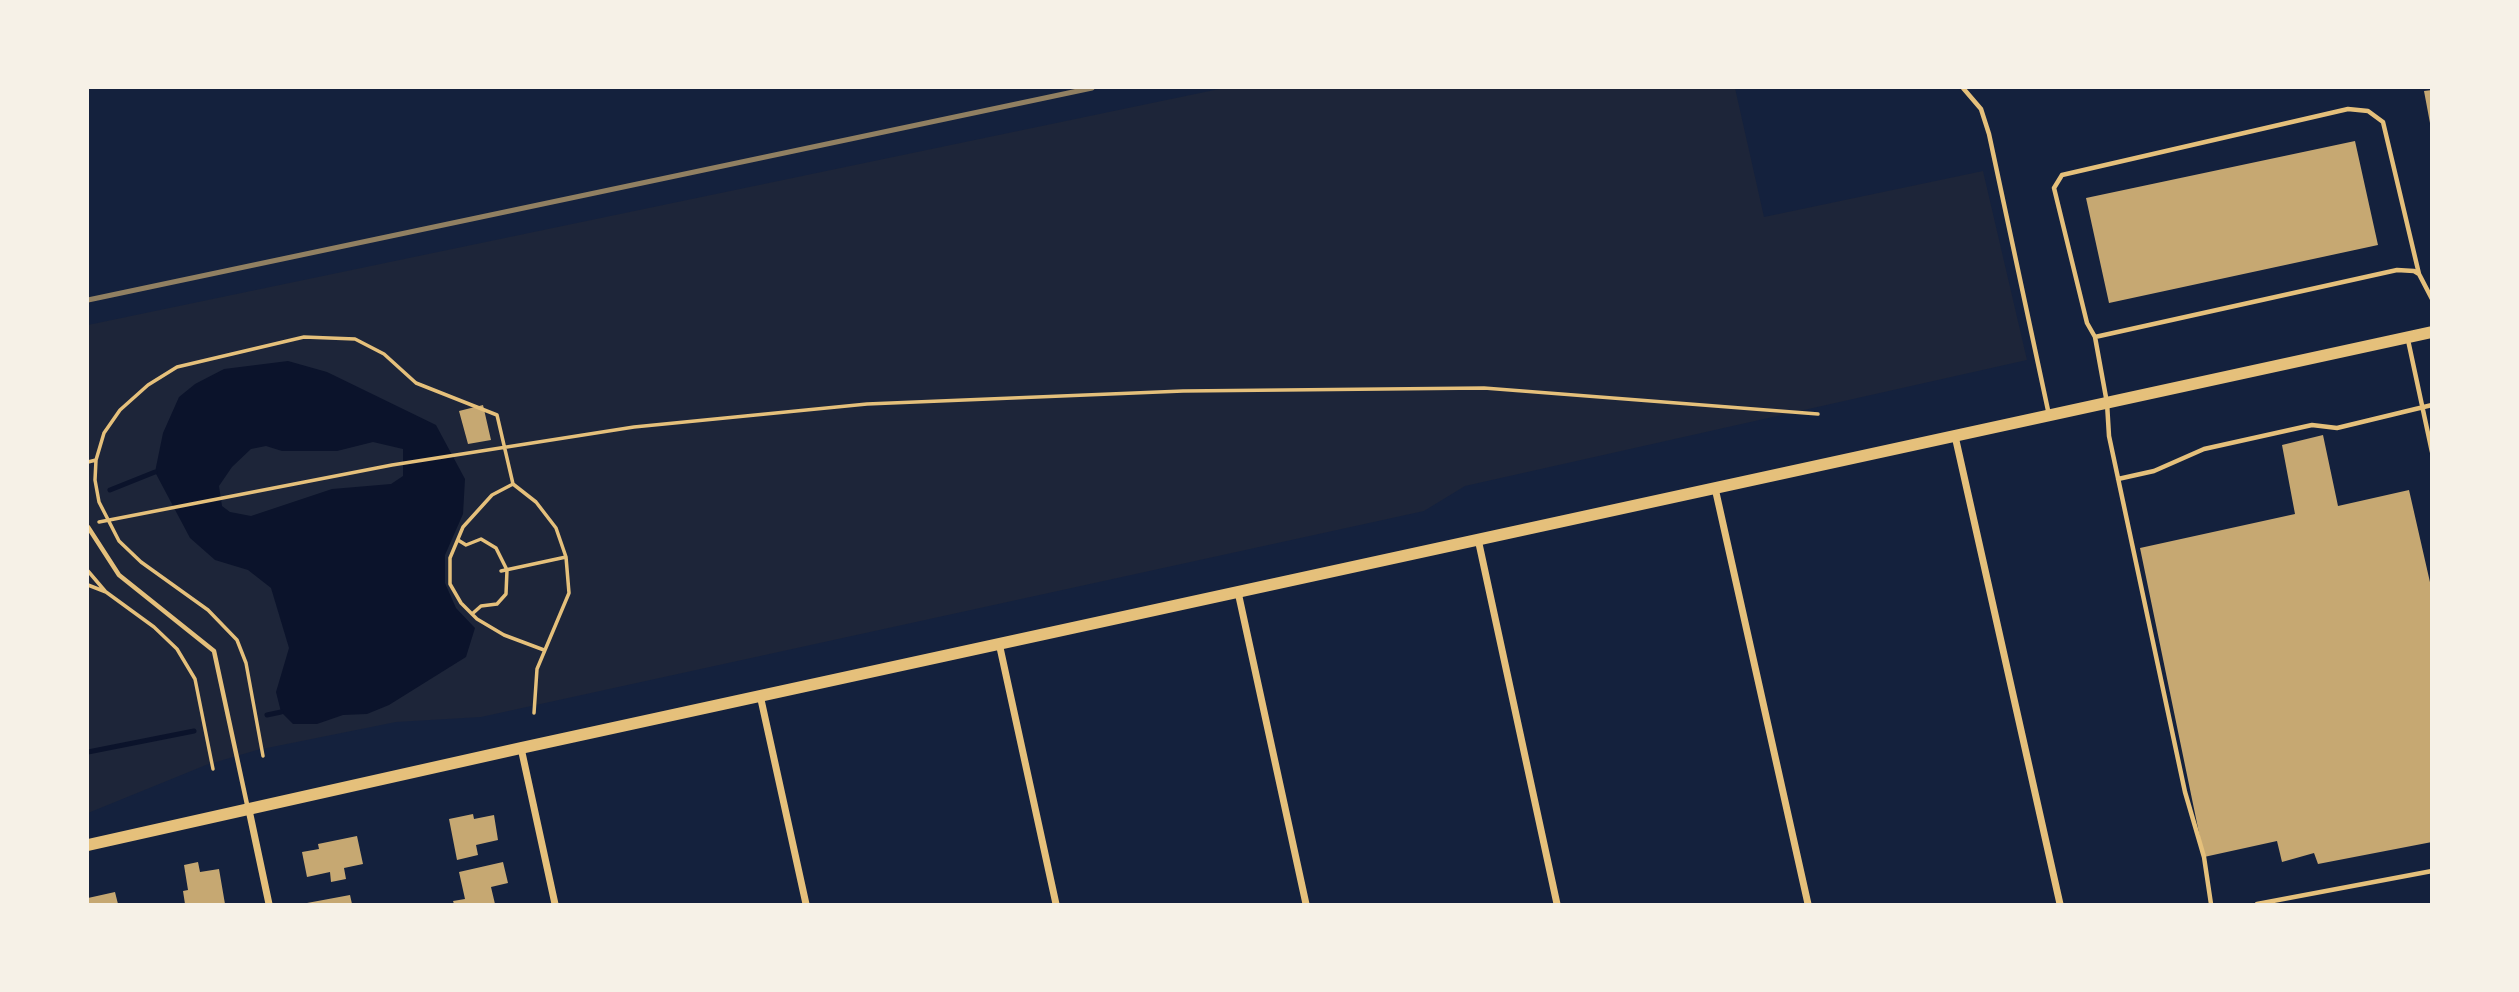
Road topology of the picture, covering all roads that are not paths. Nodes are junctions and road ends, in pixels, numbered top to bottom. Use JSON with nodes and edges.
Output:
{"nodes":[{"id":1,"x":1963,"y":88,"type":"edge"},
{"id":2,"x":2419,"y":274,"type":"junction"},
{"id":3,"x":2431,"y":299,"type":"edge"},
{"id":4,"x":2431,"y":332,"type":"edge"},
{"id":5,"x":2095,"y":337,"type":"junction"},
{"id":6,"x":2407,"y":338,"type":"junction"},
{"id":7,"x":2107,"y":403,"type":"junction"},
{"id":8,"x":2431,"y":405,"type":"edge"},
{"id":9,"x":2422,"y":407,"type":"junction"},
{"id":10,"x":2049,"y":415,"type":"junction"},
{"id":11,"x":1955,"y":436,"type":"junction"},
{"id":12,"x":2431,"y":452,"type":"edge"},
{"id":13,"x":2118,"y":479,"type":"junction"},
{"id":14,"x":1715,"y":487,"type":"junction"},
{"id":15,"x":88,"y":527,"type":"edge"},
{"id":16,"x":1478,"y":539,"type":"junction"},
{"id":17,"x":1238,"y":592,"type":"junction"},
{"id":18,"x":999,"y":643,"type":"junction"},
{"id":19,"x":760,"y":695,"type":"junction"},
{"id":20,"x":521,"y":748,"type":"junction"},
{"id":21,"x":248,"y":810,"type":"junction"},
{"id":22,"x":88,"y":845,"type":"edge"},
{"id":23,"x":2431,"y":871,"type":"edge"},
{"id":24,"x":269,"y":905,"type":"edge"},
{"id":25,"x":555,"y":905,"type":"edge"},
{"id":26,"x":806,"y":905,"type":"edge"},
{"id":27,"x":1056,"y":905,"type":"edge"},
{"id":28,"x":1306,"y":905,"type":"edge"},
{"id":29,"x":1558,"y":905,"type":"edge"},
{"id":30,"x":1808,"y":905,"type":"edge"},
{"id":31,"x":2060,"y":905,"type":"edge"},
{"id":32,"x":2211,"y":905,"type":"edge"},
{"id":33,"x":2257,"y":905,"type":"edge"}],
"edges":[{"from":1,"to":10,"type":"lane"},
{"from":2,"to":3,"type":"lane"},
{"from":2,"to":5,"type":"lane"},
{"from":2,"to":5,"type":"lane"},
{"from":4,"to":6,"type":"main road"},
{"from":5,"to":7,"type":"lane"},
{"from":6,"to":7,"type":"main road"},
{"from":6,"to":9,"type":"lane"},
{"from":7,"to":10,"type":"main road"},
{"from":7,"to":13,"type":"lane"},
{"from":8,"to":9,"type":"lane"},
{"from":9,"to":12,"type":"lane"},
{"from":9,"to":13,"type":"lane"},
{"from":10,"to":11,"type":"main road"},
{"from":11,"to":14,"type":"main road"},
{"from":11,"to":31,"type":"street"},
{"from":13,"to":32,"type":"lane"},
{"from":14,"to":16,"type":"main road"},
{"from":14,"to":30,"type":"street"},
{"from":15,"to":21,"type":"lane"},
{"from":16,"to":17,"type":"main road"},
{"from":16,"to":29,"type":"street"},
{"from":17,"to":18,"type":"main road"},
{"from":17,"to":28,"type":"street"},
{"from":18,"to":19,"type":"main road"},
{"from":18,"to":27,"type":"street"},
{"from":19,"to":20,"type":"main road"},
{"from":19,"to":26,"type":"street"},
{"from":20,"to":21,"type":"main road"},
{"from":20,"to":25,"type":"street"},
{"from":21,"to":22,"type":"main road"},
{"from":21,"to":24,"type":"street"},
{"from":23,"to":33,"type":"lane"}]}
